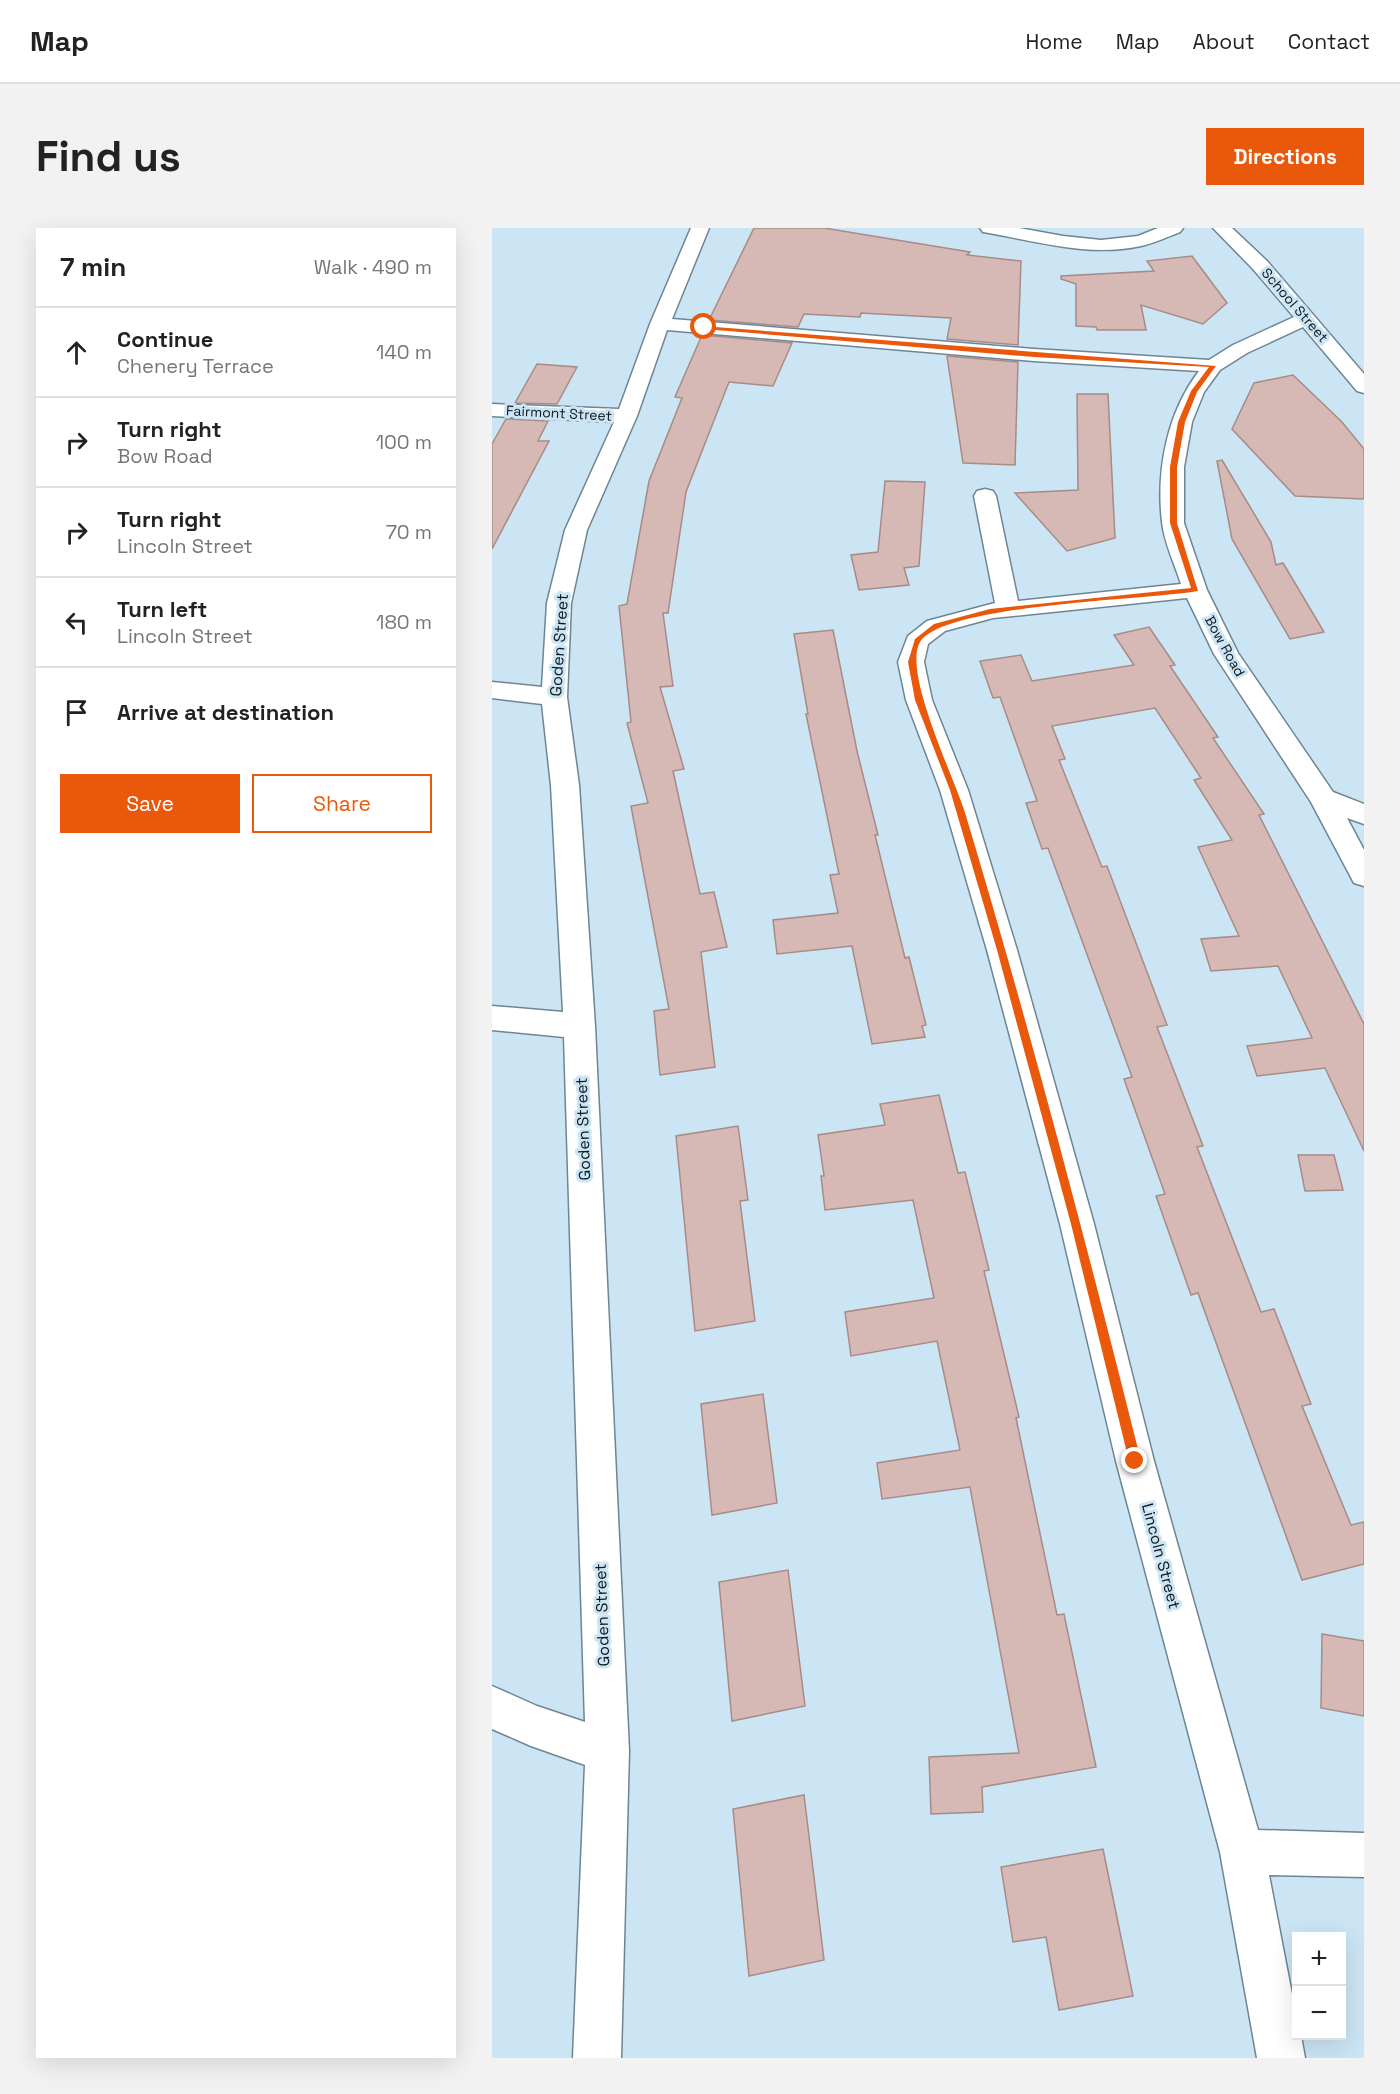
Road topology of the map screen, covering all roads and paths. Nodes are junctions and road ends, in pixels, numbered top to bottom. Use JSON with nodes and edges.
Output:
{"nodes":[{"id":1,"x":700,"y":228,"type":"edge"},
{"id":2,"x":989,"y":228,"type":"edge"},
{"id":3,"x":1174,"y":228,"type":"edge"},
{"id":4,"x":1222,"y":228,"type":"edge"},
{"id":5,"x":1307,"y":318,"type":"junction"},
{"id":6,"x":660,"y":324,"type":"junction"},
{"id":7,"x":1213,"y":366,"type":"junction"},
{"id":8,"x":1364,"y":387,"type":"edge"},
{"id":9,"x":492,"y":410,"type":"edge"},
{"id":10,"x":627,"y":416,"type":"junction"},
{"id":11,"x":985,"y":496,"type":"dead end"},
{"id":12,"x":1195,"y":590,"type":"junction"},
{"id":13,"x":1008,"y":609,"type":"junction"},
{"id":14,"x":492,"y":690,"type":"edge"},
{"id":15,"x":554,"y":697,"type":"junction"},
{"id":16,"x":1323,"y":799,"type":"junction"},
{"id":17,"x":1364,"y":814,"type":"edge"},
{"id":18,"x":1364,"y":876,"type":"edge"},
{"id":19,"x":492,"y":1018,"type":"edge"},
{"id":20,"x":579,"y":1026,"type":"junction"},
{"id":21,"x":492,"y":1707,"type":"edge"},
{"id":22,"x":608,"y":1751,"type":"junction"},
{"id":23,"x":1242,"y":1852,"type":"junction"},
{"id":24,"x":1364,"y":1855,"type":"edge"},
{"id":25,"x":597,"y":2058,"type":"edge"},
{"id":26,"x":1281,"y":2058,"type":"edge"}],
"edges":[{"from":1,"to":6,"type":"street","name":"Goden Street"},
{"from":2,"to":3,"type":"street"},
{"from":4,"to":5,"type":"street","name":"School Street"},
{"from":5,"to":7,"type":"street","name":"Bow Road"},
{"from":5,"to":8,"type":"street","name":"School Street"},
{"from":6,"to":7,"type":"street"},
{"from":6,"to":10,"type":"street","name":"Goden Street"},
{"from":7,"to":12,"type":"street","name":"Bow Road"},
{"from":9,"to":10,"type":"street","name":"Fairmont Street"},
{"from":10,"to":15,"type":"street","name":"Goden Street"},
{"from":11,"to":13,"type":"street"},
{"from":12,"to":13,"type":"street","name":"Lincoln Street"},
{"from":12,"to":16,"type":"street","name":"Bow Road"},
{"from":13,"to":23,"type":"street","name":"Lincoln Street"},
{"from":14,"to":15,"type":"street"},
{"from":15,"to":20,"type":"street","name":"Goden Street"},
{"from":16,"to":17,"type":"street"},
{"from":16,"to":18,"type":"street","name":"Bow Road"},
{"from":19,"to":20,"type":"street"},
{"from":20,"to":22,"type":"street","name":"Goden Street"},
{"from":21,"to":22,"type":"street"},
{"from":22,"to":25,"type":"street","name":"Goden Street"},
{"from":23,"to":24,"type":"street"},
{"from":23,"to":26,"type":"street","name":"Lincoln Street"}]}
